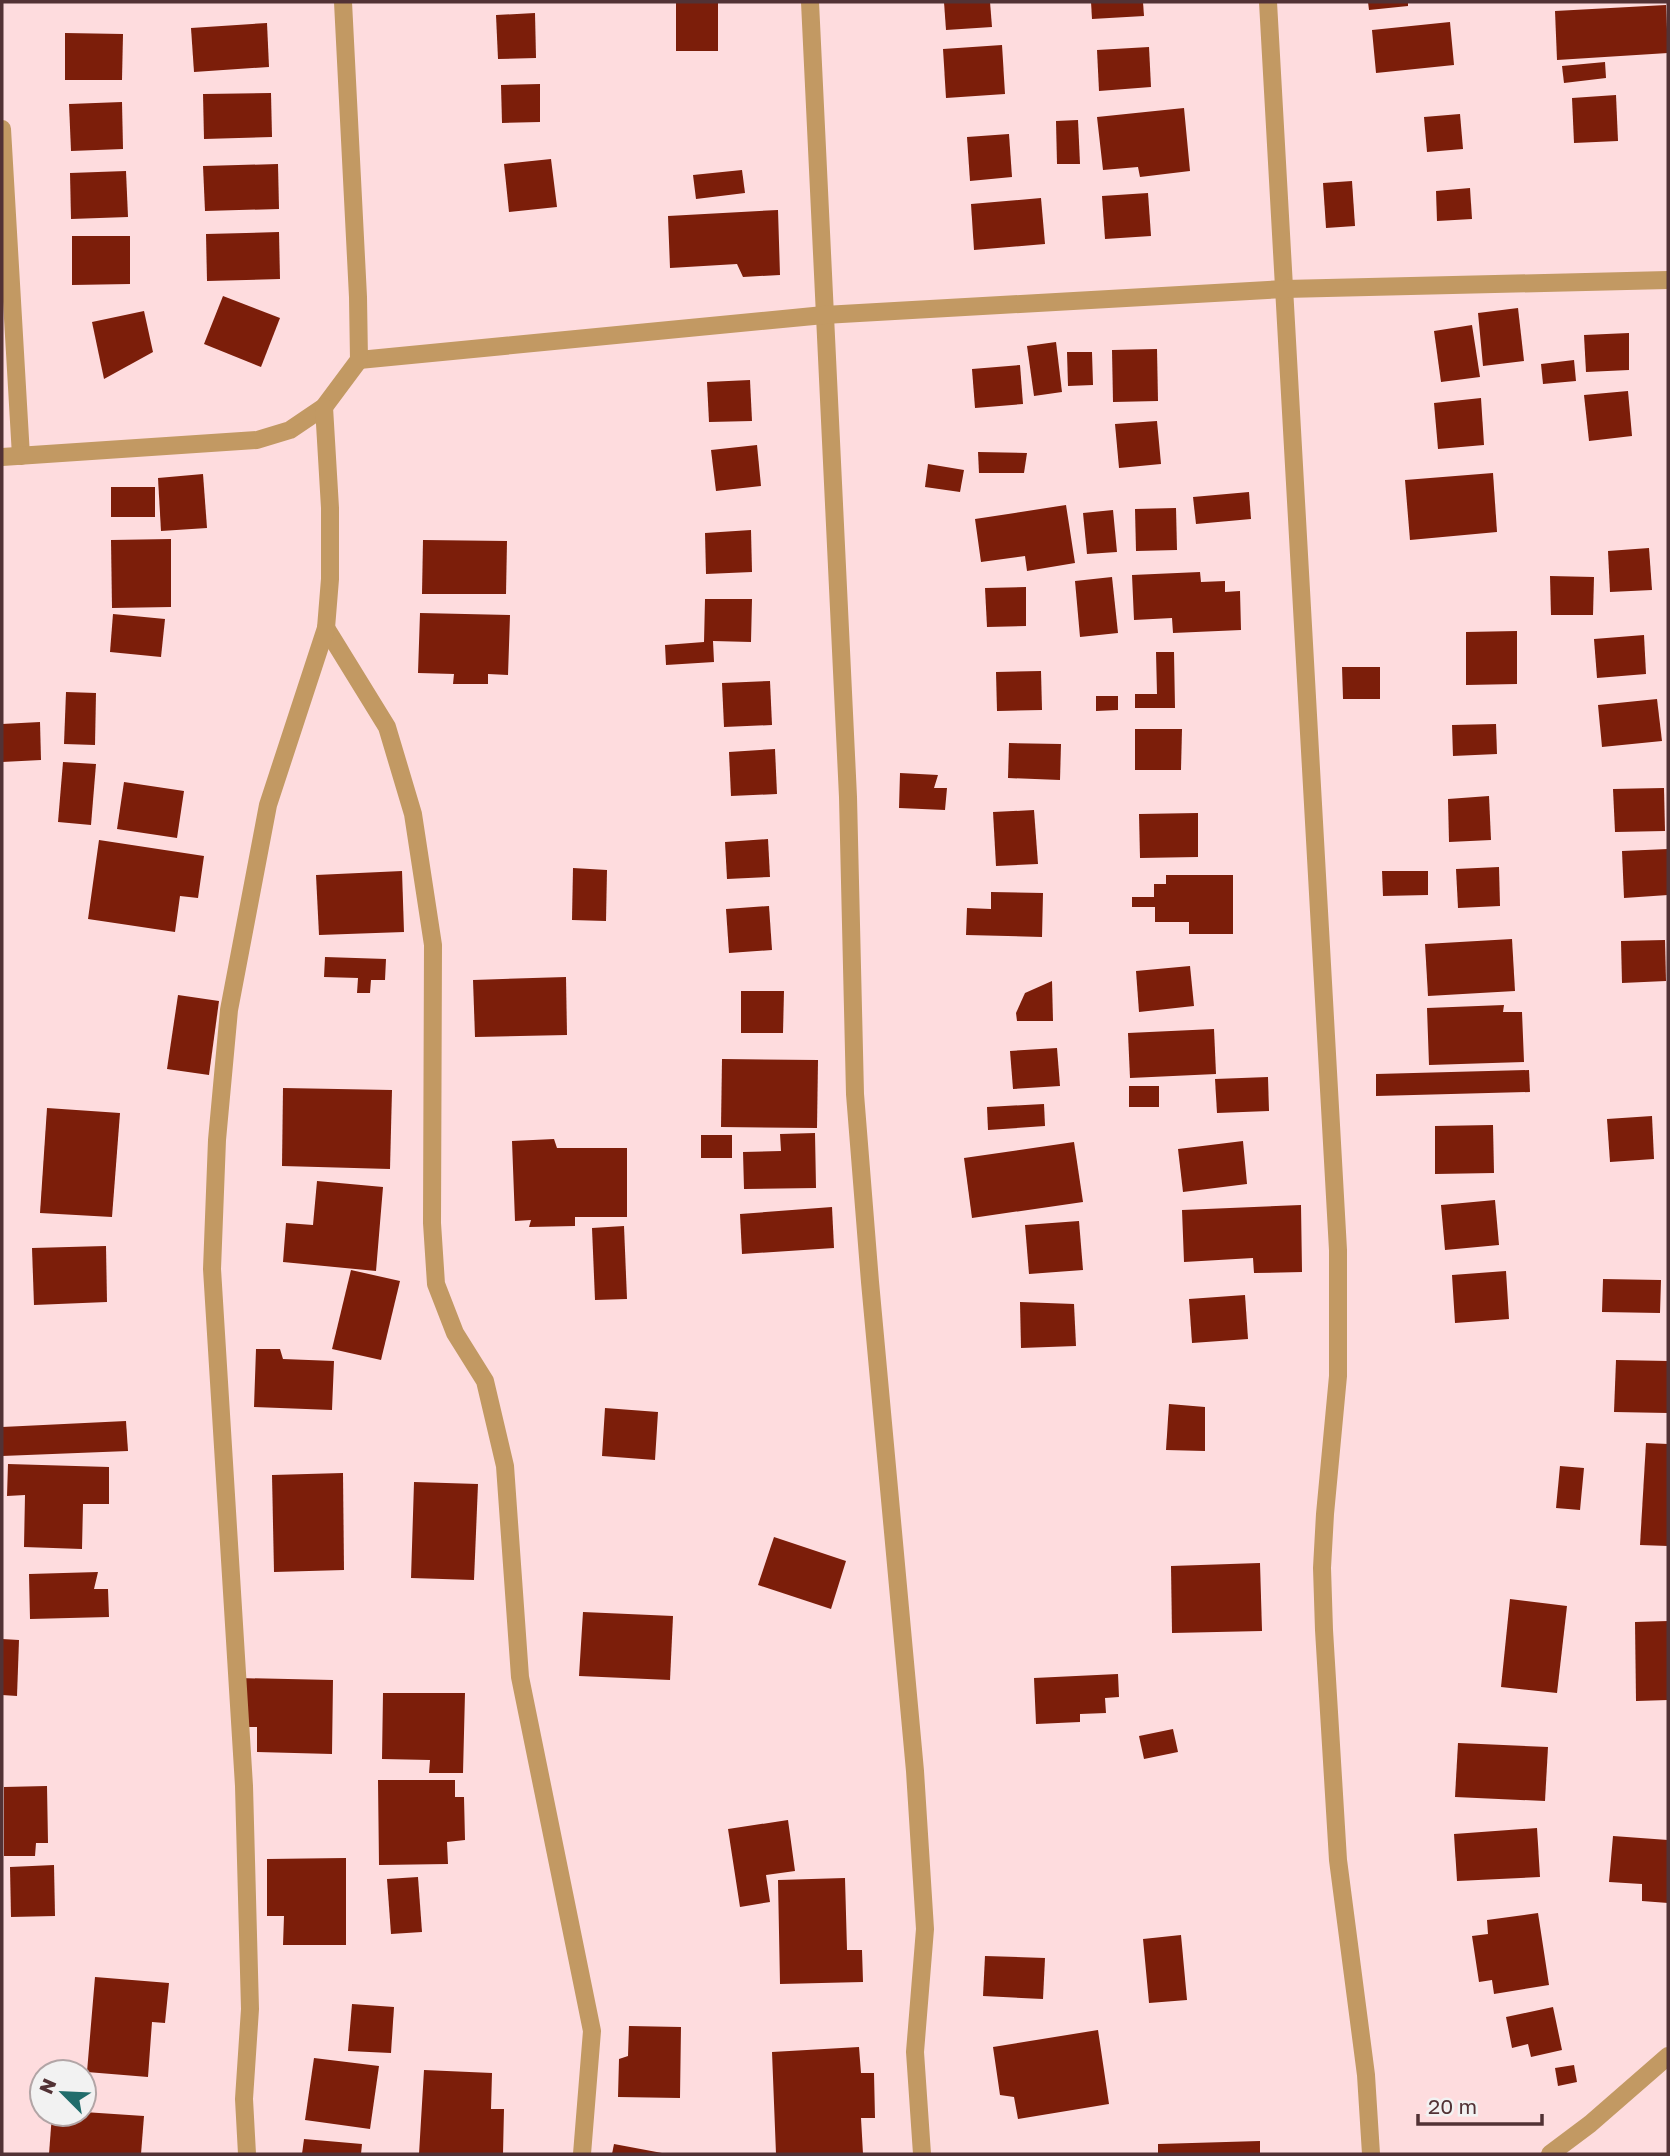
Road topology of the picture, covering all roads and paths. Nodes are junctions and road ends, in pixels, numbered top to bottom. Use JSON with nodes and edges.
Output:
{"nodes":[{"id":1,"x":343,"y":2,"type":"edge"},
{"id":2,"x":810,"y":2,"type":"edge"},
{"id":3,"x":1268,"y":2,"type":"edge"},
{"id":4,"x":2,"y":129,"type":"edge"},
{"id":5,"x":1668,"y":280,"type":"edge"},
{"id":6,"x":1285,"y":289,"type":"junction"},
{"id":7,"x":824,"y":315,"type":"junction"},
{"id":8,"x":359,"y":360,"type":"junction"},
{"id":9,"x":324,"y":407,"type":"junction"},
{"id":10,"x":21,"y":456,"type":"junction"},
{"id":11,"x":2,"y":457,"type":"edge"},
{"id":12,"x":327,"y":628,"type":"junction"},
{"id":13,"x":1668,"y":2056,"type":"edge"},
{"id":14,"x":247,"y":2154,"type":"edge"},
{"id":15,"x":582,"y":2154,"type":"edge"},
{"id":16,"x":922,"y":2154,"type":"edge"},
{"id":17,"x":1371,"y":2154,"type":"edge"},
{"id":18,"x":1550,"y":2154,"type":"edge"}],
"edges":[{"from":1,"to":8,"type":"street"},
{"from":2,"to":7,"type":"street"},
{"from":3,"to":6,"type":"street"},
{"from":4,"to":10,"type":"street"},
{"from":5,"to":6,"type":"street"},
{"from":6,"to":7,"type":"street"},
{"from":6,"to":17,"type":"street"},
{"from":7,"to":8,"type":"street"},
{"from":7,"to":16,"type":"street"},
{"from":8,"to":9,"type":"street"},
{"from":9,"to":10,"type":"street"},
{"from":9,"to":12,"type":"street"},
{"from":10,"to":11,"type":"street"},
{"from":12,"to":14,"type":"street"},
{"from":12,"to":15,"type":"street"},
{"from":13,"to":18,"type":"street"}]}
